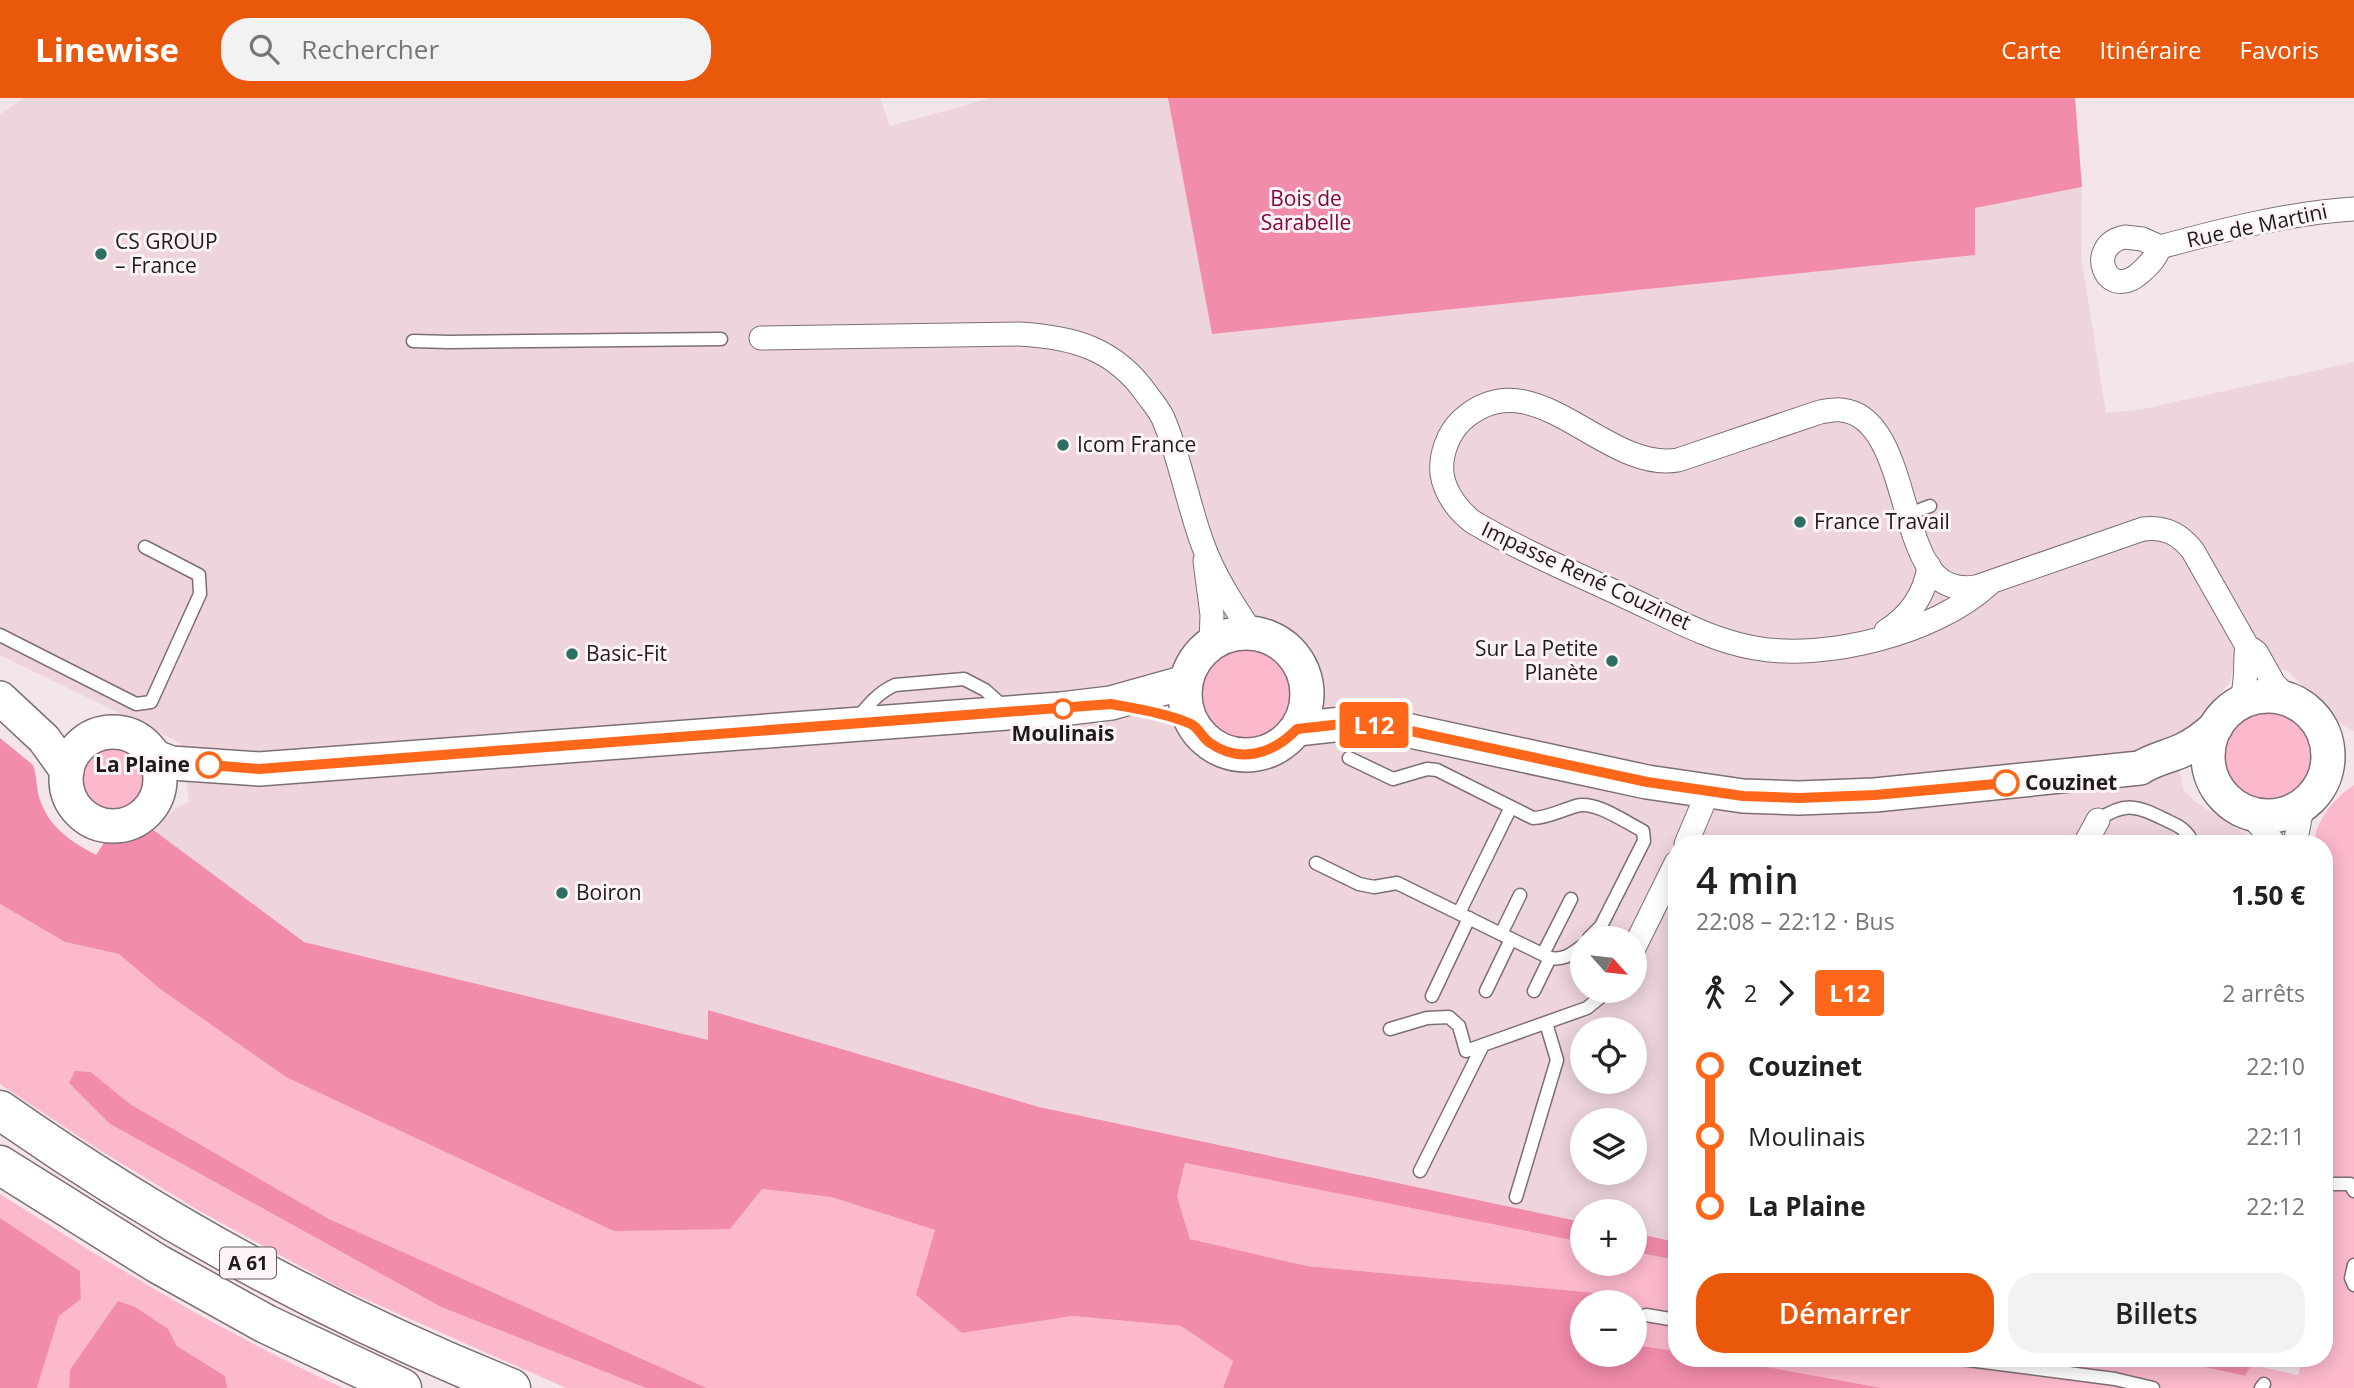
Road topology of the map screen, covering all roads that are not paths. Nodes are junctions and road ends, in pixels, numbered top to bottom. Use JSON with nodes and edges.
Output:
{"nodes":[{"id":1,"x":2354,"y":209,"type":"edge"},
{"id":2,"x":2160,"y":247,"type":"dead end"},
{"id":3,"x":761,"y":338,"type":"dead end"},
{"id":4,"x":721,"y":339,"type":"dead end"},
{"id":5,"x":413,"y":341,"type":"dead end"},
{"id":6,"x":145,"y":547,"type":"dead end"},
{"id":7,"x":1203,"y":547,"type":"junction"},
{"id":8,"x":1929,"y":566,"type":"junction"},
{"id":9,"x":1989,"y":584,"type":"junction"},
{"id":10,"x":1252,"y":633,"type":"junction"},
{"id":11,"x":0,"y":635,"type":"edge"},
{"id":12,"x":1861,"y":642,"type":"junction"},
{"id":13,"x":1211,"y":644,"type":"junction"},
{"id":14,"x":2247,"y":646,"type":"junction"},
{"id":15,"x":1306,"y":679,"type":"junction"},
{"id":16,"x":1186,"y":682,"type":"junction"},
{"id":17,"x":2287,"y":697,"type":"junction"},
{"id":18,"x":4,"y":700,"type":"edge"},
{"id":19,"x":2241,"y":701,"type":"junction"},
{"id":20,"x":1111,"y":704,"type":"junction"},
{"id":21,"x":1194,"y":725,"type":"junction"},
{"id":22,"x":1392,"y":727,"type":"junction"},
{"id":23,"x":2216,"y":727,"type":"junction"},
{"id":24,"x":1297,"y":729,"type":"junction"},
{"id":25,"x":2323,"y":731,"type":"junction"},
{"id":26,"x":87,"y":740,"type":"junction"},
{"id":27,"x":2354,"y":740,"type":"edge"},
{"id":28,"x":153,"y":756,"type":"junction"},
{"id":29,"x":1349,"y":758,"type":"dead end"},
{"id":30,"x":2140,"y":768,"type":"junction"},
{"id":31,"x":259,"y":769,"type":"junction"},
{"id":32,"x":67,"y":771,"type":"junction"},
{"id":33,"x":2339,"y":774,"type":"edge"},
{"id":34,"x":2217,"y":789,"type":"junction"},
{"id":35,"x":1708,"y":792,"type":"junction"},
{"id":36,"x":156,"y":797,"type":"junction"},
{"id":37,"x":1511,"y":807,"type":"junction"},
{"id":38,"x":2302,"y":808,"type":"junction"},
{"id":39,"x":2251,"y":816,"type":"junction"},
{"id":40,"x":2098,"y":820,"type":"joint"},
{"id":41,"x":1690,"y":835,"type":"edge"},
{"id":42,"x":2090,"y":835,"type":"edge"},
{"id":43,"x":2188,"y":835,"type":"edge"},
{"id":44,"x":2267,"y":835,"type":"edge"},
{"id":45,"x":2297,"y":835,"type":"edge"},
{"id":46,"x":1315,"y":863,"type":"dead end"},
{"id":47,"x":1668,"y":879,"type":"edge"},
{"id":48,"x":1520,"y":895,"type":"dead end"},
{"id":49,"x":1571,"y":899,"type":"dead end"},
{"id":50,"x":1464,"y":916,"type":"junction"},
{"id":51,"x":1601,"y":926,"type":"edge"},
{"id":52,"x":1645,"y":926,"type":"edge"},
{"id":53,"x":1506,"y":936,"type":"junction"},
{"id":54,"x":1546,"y":956,"type":"junction"},
{"id":55,"x":1570,"y":956,"type":"edge"},
{"id":56,"x":1486,"y":991,"type":"dead end"},
{"id":57,"x":1534,"y":991,"type":"dead end"},
{"id":58,"x":1432,"y":996,"type":"dead end"},
{"id":59,"x":1594,"y":1003,"type":"edge"},
{"id":60,"x":1546,"y":1023,"type":"junction"},
{"id":61,"x":1390,"y":1029,"type":"dead end"},
{"id":62,"x":1483,"y":1045,"type":"junction"},
{"id":63,"x":0,"y":1110,"type":"edge"},
{"id":64,"x":0,"y":1165,"type":"edge"},
{"id":65,"x":1420,"y":1171,"type":"dead end"},
{"id":66,"x":2333,"y":1184,"type":"edge"},
{"id":67,"x":2354,"y":1191,"type":"edge"},
{"id":68,"x":1516,"y":1197,"type":"dead end"},
{"id":69,"x":2354,"y":1265,"type":"edge"},
{"id":70,"x":2354,"y":1285,"type":"edge"},
{"id":71,"x":1647,"y":1315,"type":"edge"},
{"id":72,"x":1668,"y":1319,"type":"edge"},
{"id":73,"x":2022,"y":1367,"type":"edge"},
{"id":74,"x":402,"y":1388,"type":"edge"},
{"id":75,"x":511,"y":1388,"type":"edge"},
{"id":76,"x":2153,"y":1388,"type":"edge"}],
"edges":[{"from":1,"to":2,"type":"street","name":"Rue de Martini"},
{"from":3,"to":7,"type":"street"},
{"from":4,"to":5,"type":"lane"},
{"from":6,"to":11,"type":"lane"},
{"from":7,"to":10,"type":"street"},
{"from":7,"to":13,"type":"street"},
{"from":8,"to":9,"type":"street","name":"Impasse René Couzinet"},
{"from":8,"to":12,"type":"street","name":"Impasse René Couzinet"},
{"from":8,"to":12,"type":"street","name":"Impasse René Couzinet"},
{"from":9,"to":12,"type":"street","name":"Impasse René Couzinet"},
{"from":9,"to":14,"type":"street","name":"Impasse René Couzinet"},
{"from":10,"to":13,"type":"street"},
{"from":10,"to":15,"type":"street"},
{"from":13,"to":16,"type":"street"},
{"from":14,"to":17,"type":"street","name":"Impasse René Couzinet"},
{"from":14,"to":19,"type":"street"},
{"from":15,"to":22,"type":"street"},
{"from":15,"to":24,"type":"street"},
{"from":16,"to":20,"type":"street"},
{"from":16,"to":21,"type":"street"},
{"from":17,"to":19,"type":"street"},
{"from":17,"to":25,"type":"street"},
{"from":18,"to":26,"type":"street"},
{"from":18,"to":32,"type":"street"},
{"from":19,"to":23,"type":"street"},
{"from":20,"to":21,"type":"street"},
{"from":20,"to":31,"type":"street"},
{"from":21,"to":24,"type":"street"},
{"from":22,"to":24,"type":"street"},
{"from":22,"to":35,"type":"street"},
{"from":23,"to":30,"type":"street"},
{"from":23,"to":34,"type":"street"},
{"from":25,"to":27,"type":"street"},
{"from":25,"to":33,"type":"street"},
{"from":26,"to":28,"type":"street"},
{"from":26,"to":32,"type":"street"},
{"from":28,"to":31,"type":"street"},
{"from":28,"to":36,"type":"street"},
{"from":29,"to":37,"type":"lane"},
{"from":30,"to":34,"type":"street"},
{"from":30,"to":35,"type":"street"},
{"from":31,"to":36,"type":"street"},
{"from":32,"to":36,"type":"street"},
{"from":33,"to":38,"type":"street"},
{"from":34,"to":39,"type":"street"},
{"from":35,"to":41,"type":"street"},
{"from":37,"to":50,"type":"lane"},
{"from":37,"to":51,"type":"lane"},
{"from":38,"to":39,"type":"street"},
{"from":38,"to":45,"type":"street"},
{"from":39,"to":44,"type":"street"},
{"from":40,"to":42,"type":"street"},
{"from":40,"to":43,"type":"lane"},
{"from":46,"to":50,"type":"lane"},
{"from":47,"to":52,"type":"street"},
{"from":48,"to":53,"type":"lane"},
{"from":49,"to":54,"type":"lane"},
{"from":50,"to":53,"type":"lane"},
{"from":50,"to":58,"type":"lane"},
{"from":53,"to":54,"type":"lane"},
{"from":53,"to":56,"type":"lane"},
{"from":54,"to":55,"type":"lane"},
{"from":54,"to":57,"type":"lane"},
{"from":59,"to":60,"type":"lane"},
{"from":60,"to":62,"type":"lane"},
{"from":60,"to":68,"type":"lane"},
{"from":61,"to":62,"type":"lane"},
{"from":62,"to":65,"type":"lane"},
{"from":63,"to":75,"type":"highway","number":"A 61"},
{"from":64,"to":74,"type":"highway","number":"A 61"},
{"from":66,"to":67,"type":"lane"},
{"from":69,"to":70,"type":"lane"},
{"from":71,"to":72,"type":"lane"},
{"from":73,"to":76,"type":"lane"}]}
